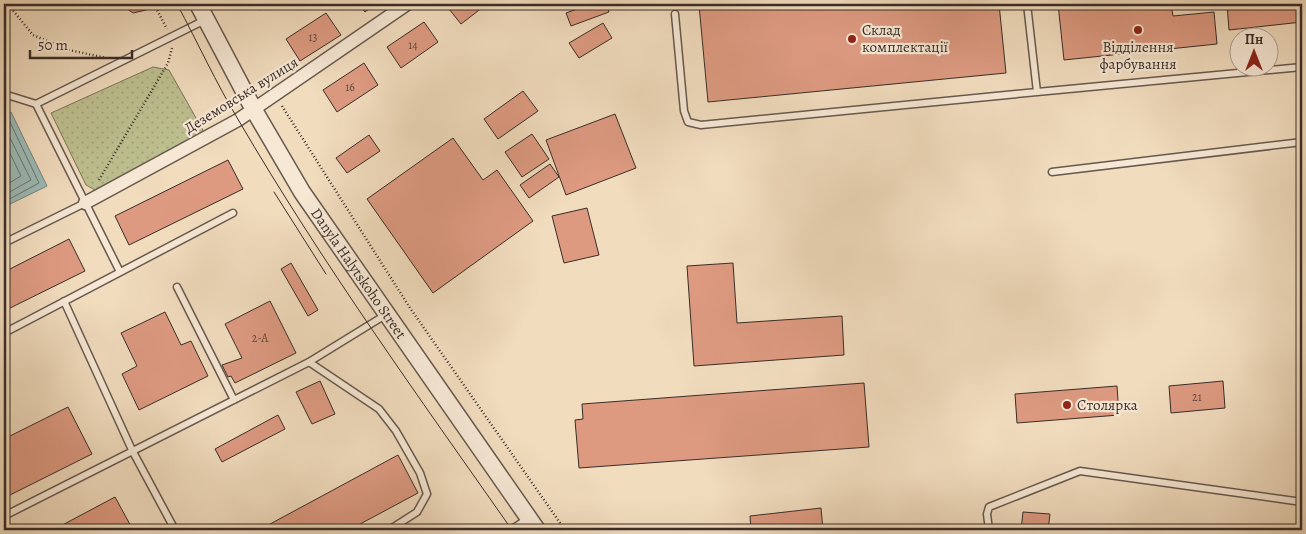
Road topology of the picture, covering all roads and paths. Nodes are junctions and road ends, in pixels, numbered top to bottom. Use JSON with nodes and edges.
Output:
{"nodes":[{"id":1,"x":154,"y":4,"type":"edge"},
{"id":2,"x":198,"y":4,"type":"edge"},
{"id":3,"x":407,"y":4,"type":"edge"},
{"id":4,"x":1027,"y":4,"type":"edge"},
{"id":5,"x":4,"y":9,"type":"edge"},
{"id":6,"x":675,"y":14,"type":"dead end"},
{"id":7,"x":206,"y":20,"type":"junction"},
{"id":8,"x":174,"y":36,"type":"junction"},
{"id":9,"x":123,"y":62,"type":"junction"},
{"id":10,"x":1302,"y":67,"type":"edge"},
{"id":11,"x":1037,"y":92,"type":"junction"},
{"id":12,"x":4,"y":94,"type":"edge"},
{"id":13,"x":276,"y":96,"type":"junction"},
{"id":14,"x":36,"y":104,"type":"junction"},
{"id":15,"x":254,"y":110,"type":"junction"},
{"id":16,"x":1302,"y":142,"type":"edge"},
{"id":17,"x":1052,"y":172,"type":"dead end"},
{"id":18,"x":85,"y":203,"type":"junction"},
{"id":19,"x":233,"y":213,"type":"dead end"},
{"id":20,"x":4,"y":243,"type":"edge"},
{"id":21,"x":120,"y":272,"type":"junction"},
{"id":22,"x":177,"y":287,"type":"dead end"},
{"id":23,"x":64,"y":300,"type":"junction"},
{"id":24,"x":387,"y":314,"type":"junction"},
{"id":25,"x":4,"y":333,"type":"edge"},
{"id":26,"x":309,"y":362,"type":"junction"},
{"id":27,"x":234,"y":400,"type":"junction"},
{"id":28,"x":132,"y":450,"type":"junction"},
{"id":29,"x":1302,"y":502,"type":"edge"},
{"id":30,"x":4,"y":516,"type":"edge"},
{"id":31,"x":532,"y":524,"type":"edge"},
{"id":32,"x":176,"y":530,"type":"edge"},
{"id":33,"x":388,"y":530,"type":"edge"},
{"id":34,"x":511,"y":530,"type":"edge"},
{"id":35,"x":566,"y":530,"type":"edge"},
{"id":36,"x":989,"y":530,"type":"edge"}],
"edges":[{"from":1,"to":8,"type":"path"},
{"from":2,"to":7,"type":"street","name":"Danyla Halytskoho Street"},
{"from":3,"to":13,"type":"street","name":"Деземовська вулиця"},
{"from":4,"to":11,"type":"lane"},
{"from":5,"to":9,"type":"path"},
{"from":6,"to":11,"type":"lane"},
{"from":7,"to":8,"type":"lane"},
{"from":7,"to":15,"type":"street","name":"Danyla Halytskoho Street"},
{"from":8,"to":9,"type":"lane"},
{"from":8,"to":18,"type":"path"},
{"from":9,"to":14,"type":"lane"},
{"from":10,"to":11,"type":"lane"},
{"from":12,"to":14,"type":"lane"},
{"from":13,"to":15,"type":"street","name":"Деземовська вулиця"},
{"from":13,"to":35,"type":"path"},
{"from":14,"to":18,"type":"lane"},
{"from":15,"to":18,"type":"street","name":"Деземовська вулиця"},
{"from":15,"to":24,"type":"street","name":"Danyla Halytskoho Street"},
{"from":16,"to":17,"type":"lane"},
{"from":18,"to":20,"type":"lane"},
{"from":18,"to":21,"type":"lane"},
{"from":19,"to":21,"type":"lane"},
{"from":21,"to":23,"type":"lane"},
{"from":22,"to":27,"type":"lane"},
{"from":23,"to":25,"type":"lane"},
{"from":23,"to":28,"type":"lane"},
{"from":24,"to":26,"type":"lane"},
{"from":24,"to":31,"type":"street","name":"Danyla Halytskoho Street"},
{"from":26,"to":27,"type":"lane"},
{"from":26,"to":33,"type":"lane"},
{"from":27,"to":28,"type":"lane"},
{"from":28,"to":30,"type":"lane"},
{"from":28,"to":32,"type":"lane"},
{"from":29,"to":36,"type":"lane"},
{"from":31,"to":34,"type":"lane"}]}
